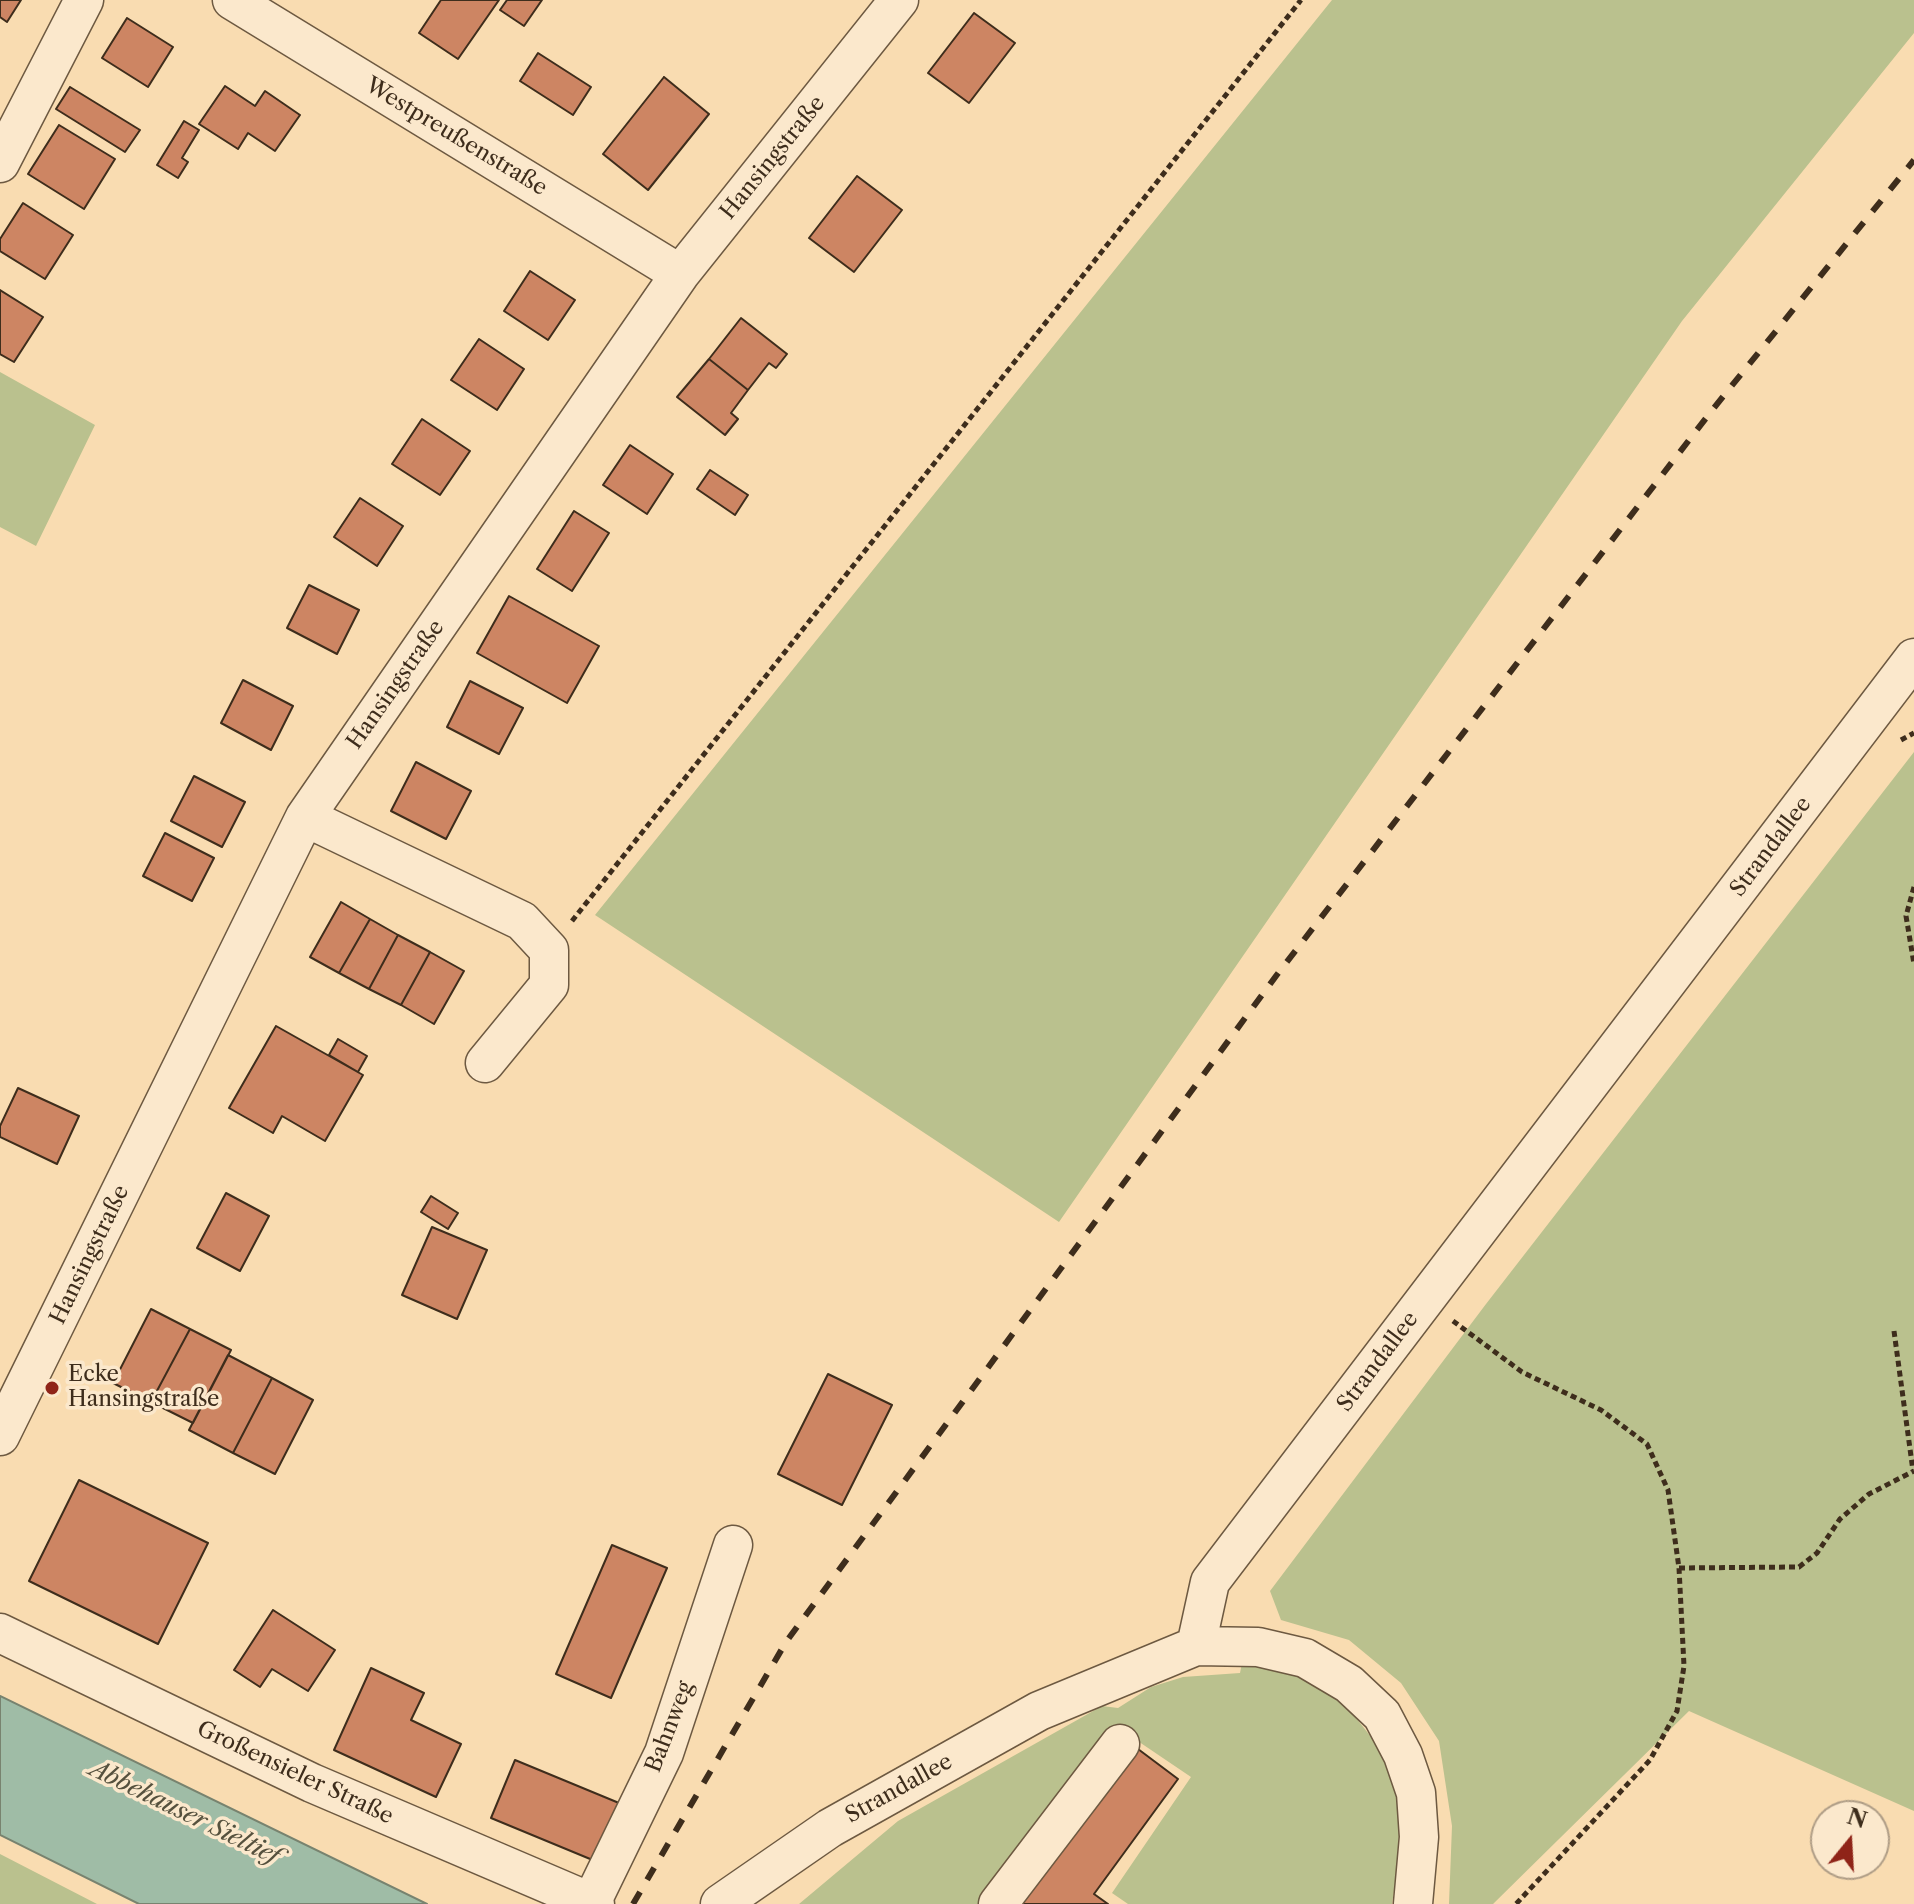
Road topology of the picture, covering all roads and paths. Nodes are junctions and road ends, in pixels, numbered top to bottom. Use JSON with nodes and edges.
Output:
{"nodes":[{"id":1,"x":84,"y":0,"type":"edge"},
{"id":2,"x":232,"y":0,"type":"edge"},
{"id":3,"x":899,"y":0,"type":"edge"},
{"id":4,"x":1301,"y":0,"type":"edge"},
{"id":5,"x":0,"y":163,"type":"edge"},
{"id":6,"x":680,"y":274,"type":"junction"},
{"id":7,"x":1908,"y":678,"type":"edge"},
{"id":8,"x":305,"y":817,"type":"junction"},
{"id":9,"x":1914,"y":887,"type":"edge"},
{"id":10,"x":549,"y":950,"type":"junction"},
{"id":11,"x":1914,"y":964,"type":"edge"},
{"id":12,"x":485,"y":1063,"type":"dead end"},
{"id":13,"x":1449,"y":1318,"type":"dead end"},
{"id":14,"x":1894,"y":1331,"type":"dead end"},
{"id":15,"x":0,"y":1436,"type":"edge"},
{"id":16,"x":1913,"y":1471,"type":"edge"},
{"id":17,"x":733,"y":1545,"type":"dead end"},
{"id":18,"x":1679,"y":1568,"type":"junction"},
{"id":19,"x":0,"y":1633,"type":"edge"},
{"id":20,"x":1196,"y":1646,"type":"junction"},
{"id":21,"x":1120,"y":1744,"type":"dead end"},
{"id":22,"x":593,"y":1903,"type":"edge"},
{"id":23,"x":720,"y":1904,"type":"edge"},
{"id":24,"x":998,"y":1904,"type":"edge"},
{"id":25,"x":1413,"y":1904,"type":"edge"},
{"id":26,"x":1516,"y":1904,"type":"edge"}],
"edges":[{"from":1,"to":5,"type":"street"},
{"from":2,"to":6,"type":"street","name":"Westpreußenstraße"},
{"from":3,"to":6,"type":"street","name":"Hansingstraße"},
{"from":4,"to":10,"type":"path"},
{"from":6,"to":8,"type":"street","name":"Hansingstraße"},
{"from":7,"to":20,"type":"street","name":"Strandallee"},
{"from":8,"to":10,"type":"street"},
{"from":8,"to":15,"type":"street","name":"Hansingstraße"},
{"from":9,"to":11,"type":"path"},
{"from":10,"to":12,"type":"street"},
{"from":13,"to":18,"type":"path"},
{"from":14,"to":16,"type":"path"},
{"from":16,"to":18,"type":"path"},
{"from":17,"to":22,"type":"street","name":"Bahnweg"},
{"from":18,"to":26,"type":"path"},
{"from":19,"to":22,"type":"street","name":"Großensieler Straße"},
{"from":20,"to":23,"type":"street","name":"Strandallee"},
{"from":20,"to":25,"type":"street"},
{"from":21,"to":24,"type":"street"}]}
